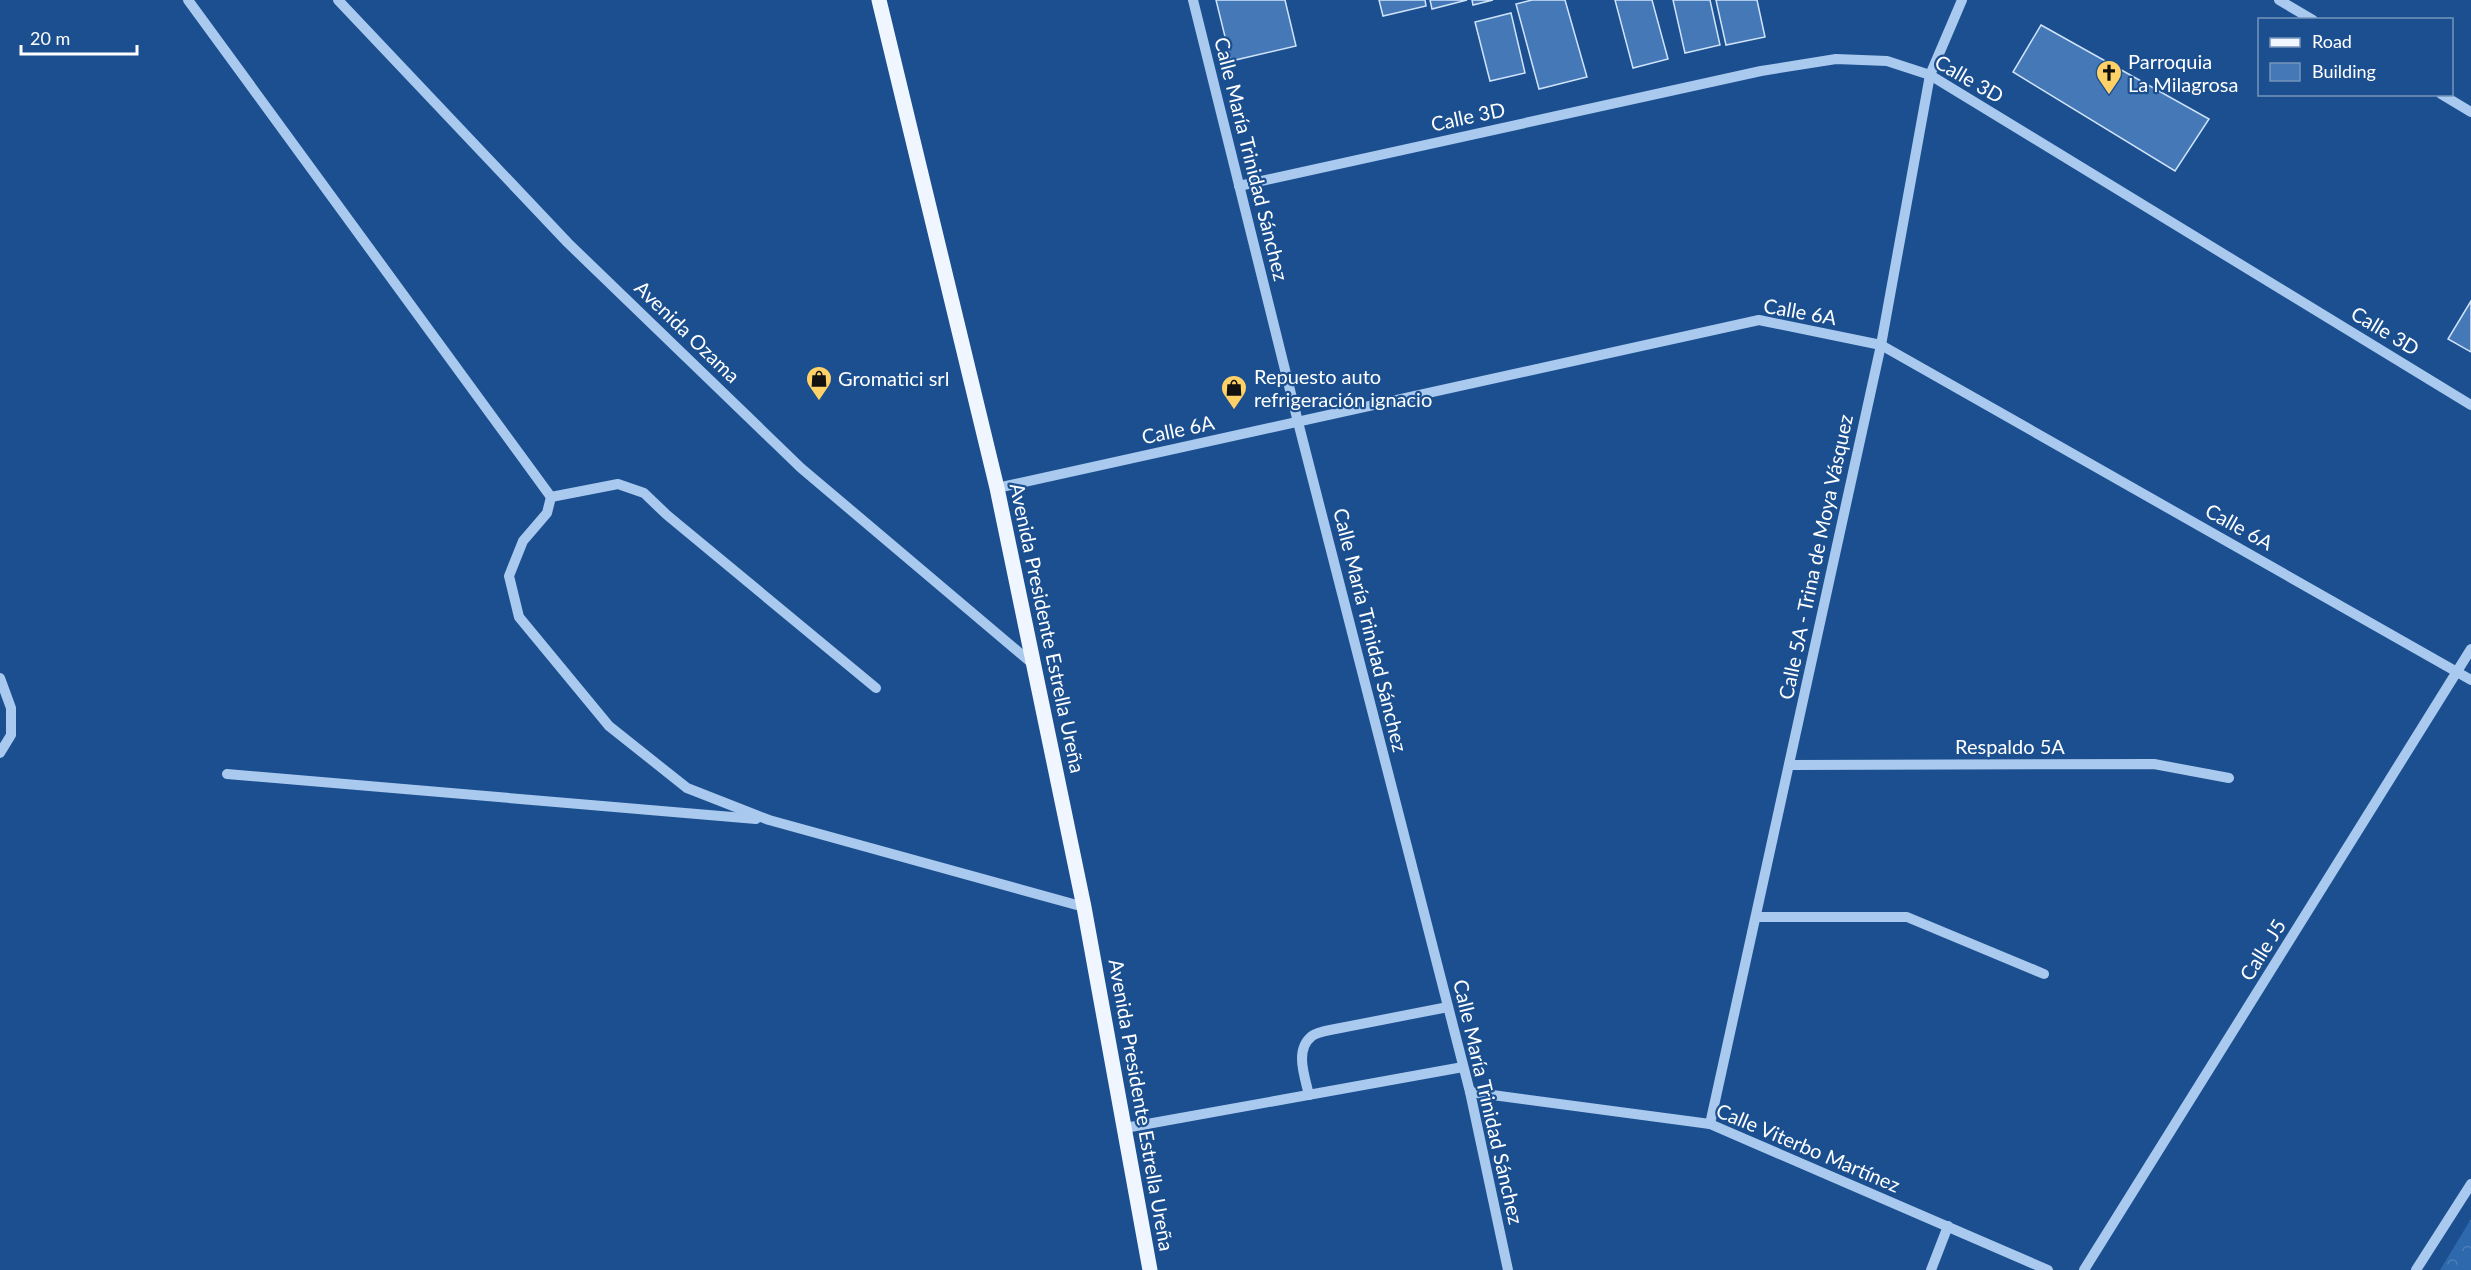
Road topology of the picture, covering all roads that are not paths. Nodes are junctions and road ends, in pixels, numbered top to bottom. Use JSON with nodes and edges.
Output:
{"nodes":[{"id":1,"x":188,"y":0,"type":"edge"},
{"id":2,"x":338,"y":0,"type":"edge"},
{"id":3,"x":879,"y":0,"type":"edge"},
{"id":4,"x":1193,"y":0,"type":"edge"},
{"id":5,"x":1962,"y":0,"type":"edge"},
{"id":6,"x":2279,"y":0,"type":"edge"},
{"id":7,"x":2310,"y":18,"type":"edge"},
{"id":8,"x":1930,"y":75,"type":"junction"},
{"id":9,"x":2444,"y":96,"type":"edge"},
{"id":10,"x":2471,"y":112,"type":"edge"},
{"id":11,"x":1239,"y":186,"type":"junction"},
{"id":12,"x":1881,"y":345,"type":"junction"},
{"id":13,"x":2471,"y":405,"type":"edge"},
{"id":14,"x":1298,"y":422,"type":"junction"},
{"id":15,"x":997,"y":488,"type":"junction"},
{"id":16,"x":551,"y":497,"type":"junction"},
{"id":17,"x":2471,"y":649,"type":"edge"},
{"id":18,"x":1034,"y":665,"type":"junction"},
{"id":19,"x":2458,"y":671,"type":"junction"},
{"id":20,"x":0,"y":678,"type":"edge"},
{"id":21,"x":2471,"y":680,"type":"edge"},
{"id":22,"x":876,"y":688,"type":"dead end"},
{"id":23,"x":0,"y":753,"type":"edge"},
{"id":24,"x":1789,"y":765,"type":"junction"},
{"id":25,"x":227,"y":774,"type":"dead end"},
{"id":26,"x":2229,"y":778,"type":"dead end"},
{"id":27,"x":769,"y":820,"type":"junction"},
{"id":28,"x":1084,"y":906,"type":"junction"},
{"id":29,"x":1756,"y":917,"type":"junction"},
{"id":30,"x":2044,"y":974,"type":"dead end"},
{"id":31,"x":1448,"y":1007,"type":"junction"},
{"id":32,"x":1463,"y":1067,"type":"junction"},
{"id":33,"x":1470,"y":1092,"type":"junction"},
{"id":34,"x":1309,"y":1095,"type":"junction"},
{"id":35,"x":1710,"y":1124,"type":"junction"},
{"id":36,"x":1125,"y":1128,"type":"junction"},
{"id":37,"x":2471,"y":1184,"type":"edge"},
{"id":38,"x":1948,"y":1226,"type":"junction"},
{"id":39,"x":1150,"y":1270,"type":"edge"},
{"id":40,"x":1508,"y":1270,"type":"edge"},
{"id":41,"x":1931,"y":1270,"type":"edge"},
{"id":42,"x":2048,"y":1270,"type":"edge"},
{"id":43,"x":2084,"y":1270,"type":"edge"},
{"id":44,"x":2416,"y":1270,"type":"edge"}],
"edges":[{"from":1,"to":16,"type":"street"},
{"from":2,"to":18,"type":"street","name":"Avenida Ozama"},
{"from":3,"to":15,"type":"main road","name":"Avenida Presidente Estrella Ureña"},
{"from":4,"to":11,"type":"street","name":"Calle María Trinidad Sánchez"},
{"from":5,"to":8,"type":"street","name":"Calle 5A - Trina de Moya Vásquez"},
{"from":6,"to":7,"type":"street"},
{"from":8,"to":11,"type":"street","name":"Calle 3D"},
{"from":8,"to":12,"type":"street","name":"Calle 5A - Trina de Moya Vásquez"},
{"from":8,"to":13,"type":"street","name":"Calle 3D"},
{"from":9,"to":10,"type":"street"},
{"from":11,"to":14,"type":"street","name":"Calle María Trinidad Sánchez"},
{"from":12,"to":14,"type":"street","name":"Calle 6A"},
{"from":12,"to":19,"type":"street","name":"Calle 6A"},
{"from":12,"to":24,"type":"street","name":"Calle 5A - Trina de Moya Vásquez"},
{"from":14,"to":15,"type":"street","name":"Calle 6A"},
{"from":14,"to":31,"type":"street","name":"Calle María Trinidad Sánchez"},
{"from":15,"to":18,"type":"main road","name":"Avenida Presidente Estrella Ureña"},
{"from":16,"to":22,"type":"street"},
{"from":16,"to":27,"type":"street"},
{"from":17,"to":19,"type":"street","name":"Calle J5"},
{"from":18,"to":28,"type":"main road","name":"Avenida Presidente Estrella Ureña"},
{"from":19,"to":21,"type":"street","name":"Calle 6A"},
{"from":19,"to":43,"type":"street","name":"Calle J5"},
{"from":20,"to":23,"type":"street"},
{"from":24,"to":26,"type":"street","name":"Respaldo 5A"},
{"from":24,"to":29,"type":"street","name":"Calle 5A - Trina de Moya Vásquez"},
{"from":25,"to":27,"type":"street"},
{"from":27,"to":28,"type":"street"},
{"from":28,"to":36,"type":"main road","name":"Avenida Presidente Estrella Ureña"},
{"from":29,"to":30,"type":"street"},
{"from":29,"to":35,"type":"street","name":"Calle 5A - Trina de Moya Vásquez"},
{"from":31,"to":32,"type":"street","name":"Calle María Trinidad Sánchez"},
{"from":31,"to":34,"type":"street"},
{"from":32,"to":33,"type":"street","name":"Calle María Trinidad Sánchez"},
{"from":32,"to":34,"type":"street"},
{"from":33,"to":35,"type":"street","name":"Calle Viterbo Martínez"},
{"from":33,"to":40,"type":"street","name":"Calle María Trinidad Sánchez"},
{"from":34,"to":36,"type":"street"},
{"from":35,"to":38,"type":"street","name":"Calle Viterbo Martínez"},
{"from":36,"to":39,"type":"main road","name":"Avenida Presidente Estrella Ureña"},
{"from":37,"to":44,"type":"street"},
{"from":38,"to":41,"type":"street"},
{"from":38,"to":42,"type":"street","name":"Calle Viterbo Martínez"}]}
